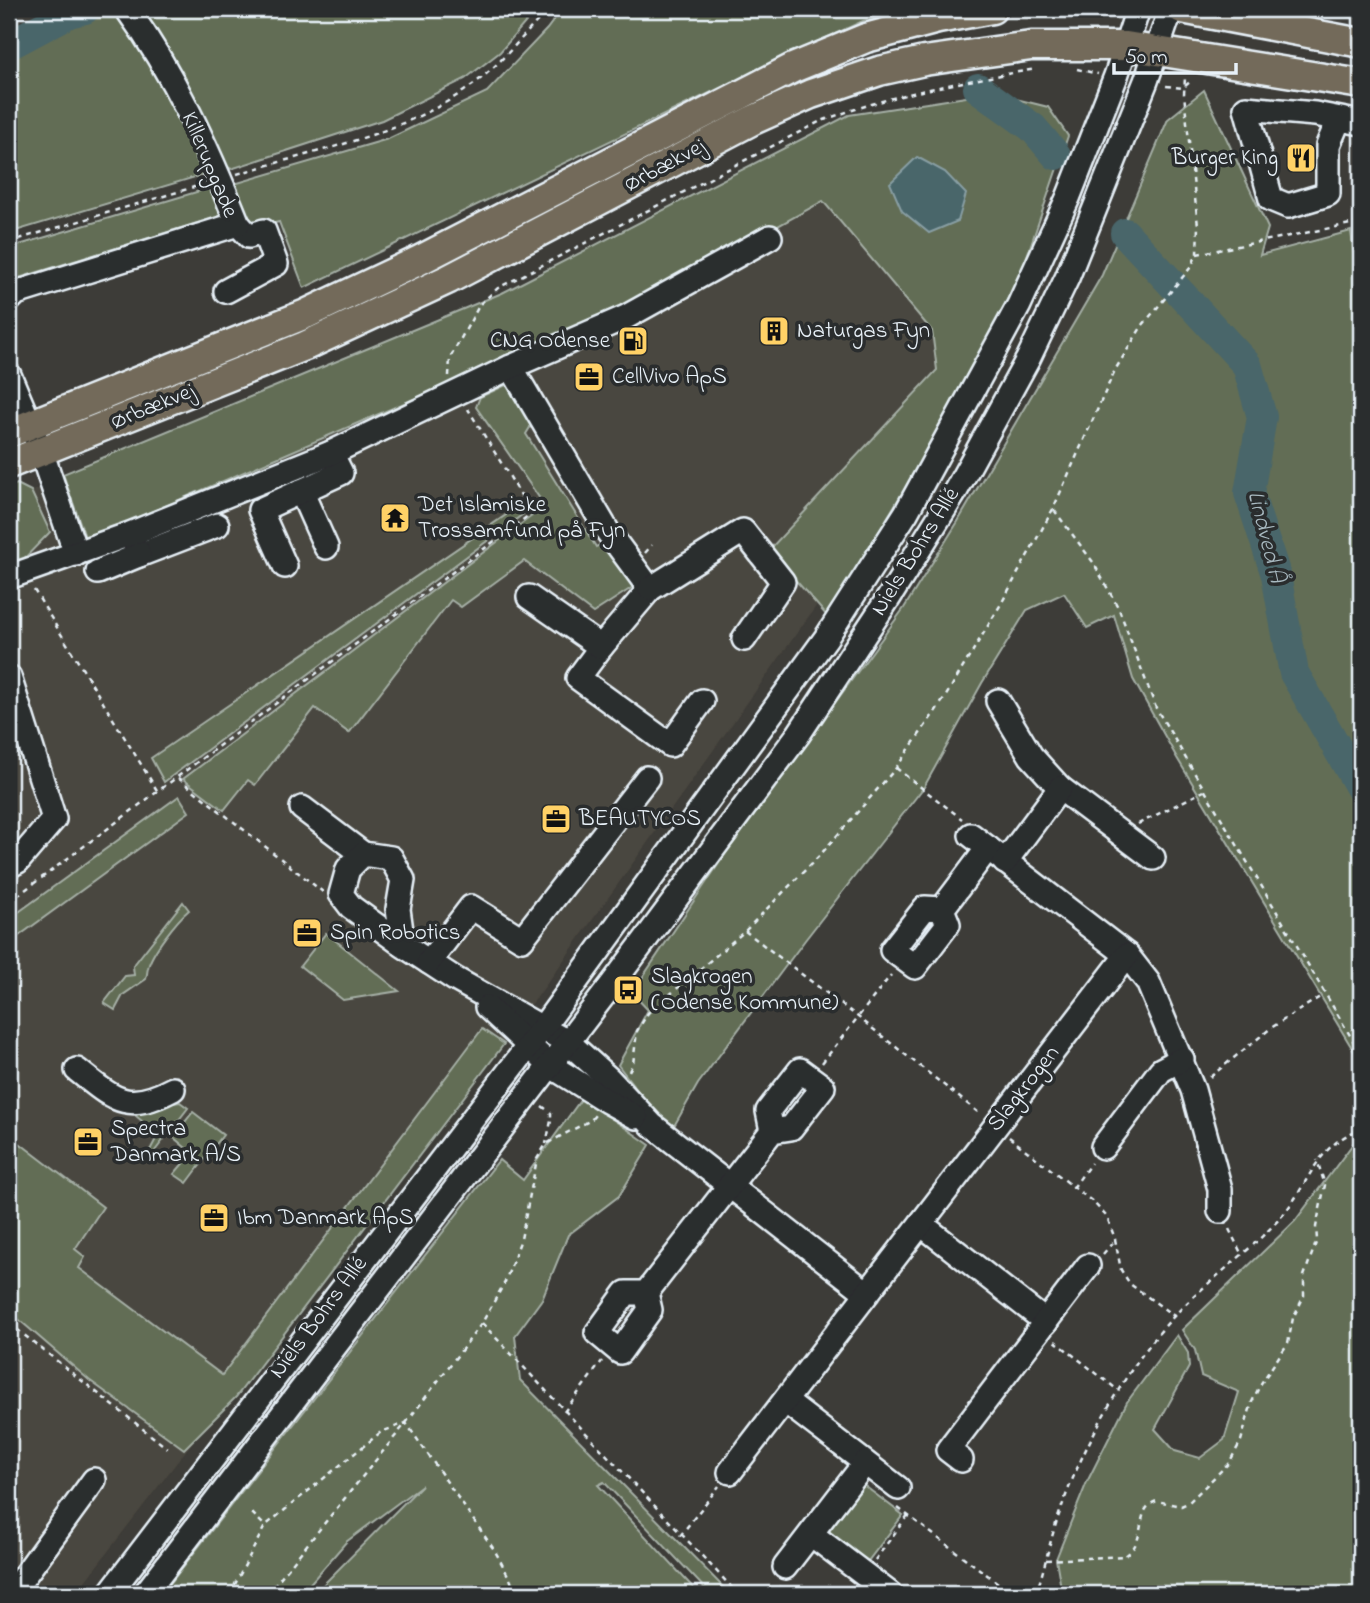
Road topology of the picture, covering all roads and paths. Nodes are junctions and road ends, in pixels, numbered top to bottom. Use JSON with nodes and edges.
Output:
{"nodes":[{"id":1,"x":127,"y":9,"type":"edge"},
{"id":2,"x":549,"y":9,"type":"edge"},
{"id":3,"x":992,"y":9,"type":"edge"},
{"id":4,"x":1138,"y":9,"type":"edge"},
{"id":5,"x":1171,"y":9,"type":"edge"},
{"id":6,"x":1182,"y":9,"type":"edge"},
{"id":7,"x":1328,"y":9,"type":"edge"},
{"id":8,"x":1361,"y":19,"type":"edge"},
{"id":9,"x":1361,"y":43,"type":"edge"},
{"id":10,"x":1126,"y":46,"type":"junction"},
{"id":11,"x":1158,"y":50,"type":"junction"},
{"id":12,"x":1188,"y":54,"type":"junction"},
{"id":13,"x":1040,"y":69,"type":"dead end"},
{"id":14,"x":1075,"y":69,"type":"dead end"},
{"id":15,"x":1085,"y":71,"type":"dead end"},
{"id":16,"x":1324,"y":78,"type":"junction"},
{"id":17,"x":1361,"y":84,"type":"edge"},
{"id":18,"x":1315,"y":114,"type":"junction"},
{"id":19,"x":1350,"y":121,"type":"edge"},
{"id":20,"x":220,"y":179,"type":"junction"},
{"id":21,"x":1361,"y":222,"type":"edge"},
{"id":22,"x":238,"y":224,"type":"junction"},
{"id":23,"x":770,"y":237,"type":"dead end"},
{"id":24,"x":9,"y":242,"type":"edge"},
{"id":25,"x":1197,"y":254,"type":"junction"},
{"id":26,"x":226,"y":291,"type":"dead end"},
{"id":27,"x":9,"y":300,"type":"edge"},
{"id":28,"x":511,"y":367,"type":"junction"},
{"id":29,"x":9,"y":375,"type":"edge"},
{"id":30,"x":458,"y":393,"type":"junction"},
{"id":31,"x":20,"y":429,"type":"edge"},
{"id":32,"x":41,"y":452,"type":"junction"},
{"id":33,"x":331,"y":453,"type":"junction"},
{"id":34,"x":9,"y":464,"type":"edge"},
{"id":35,"x":301,"y":491,"type":"junction"},
{"id":36,"x":1053,"y":509,"type":"junction"},
{"id":37,"x":217,"y":525,"type":"dead end"},
{"id":38,"x":134,"y":544,"type":"junction"},
{"id":39,"x":326,"y":547,"type":"dead end"},
{"id":40,"x":76,"y":554,"type":"junction"},
{"id":41,"x":285,"y":566,"type":"dead end"},
{"id":42,"x":98,"y":572,"type":"dead end"},
{"id":43,"x":16,"y":575,"type":"edge"},
{"id":44,"x":650,"y":589,"type":"junction"},
{"id":45,"x":529,"y":597,"type":"dead end"},
{"id":46,"x":744,"y":639,"type":"dead end"},
{"id":47,"x":601,"y":647,"type":"junction"},
{"id":48,"x":9,"y":677,"type":"edge"},
{"id":49,"x":702,"y":701,"type":"dead end"},
{"id":50,"x":998,"y":701,"type":"dead end"},
{"id":51,"x":896,"y":768,"type":"junction"},
{"id":52,"x":178,"y":778,"type":"junction"},
{"id":53,"x":647,"y":778,"type":"dead end"},
{"id":54,"x":1060,"y":788,"type":"junction"},
{"id":55,"x":1204,"y":791,"type":"junction"},
{"id":56,"x":158,"y":792,"type":"junction"},
{"id":57,"x":302,"y":808,"type":"dead end"},
{"id":58,"x":1133,"y":831,"type":"junction"},
{"id":59,"x":988,"y":848,"type":"junction"},
{"id":60,"x":363,"y":854,"type":"junction"},
{"id":61,"x":1153,"y":858,"type":"dead end"},
{"id":62,"x":9,"y":866,"type":"edge"},
{"id":63,"x":325,"y":893,"type":"dead end"},
{"id":64,"x":9,"y":902,"type":"edge"},
{"id":65,"x":745,"y":932,"type":"junction"},
{"id":66,"x":403,"y":945,"type":"junction"},
{"id":67,"x":1127,"y":955,"type":"junction"},
{"id":68,"x":903,"y":959,"type":"joint"},
{"id":69,"x":429,"y":962,"type":"junction"},
{"id":70,"x":1324,"y":994,"type":"junction"},
{"id":71,"x":858,"y":1017,"type":"junction"},
{"id":72,"x":548,"y":1045,"type":"junction"},
{"id":73,"x":1361,"y":1054,"type":"edge"},
{"id":74,"x":1182,"y":1059,"type":"junction"},
{"id":75,"x":77,"y":1070,"type":"dead end"},
{"id":76,"x":811,"y":1077,"type":"joint"},
{"id":77,"x":173,"y":1088,"type":"dead end"},
{"id":78,"x":1193,"y":1090,"type":"junction"},
{"id":79,"x":612,"y":1094,"type":"junction"},
{"id":80,"x":535,"y":1100,"type":"dead end"},
{"id":81,"x":995,"y":1126,"type":"junction"},
{"id":82,"x":1361,"y":1129,"type":"edge"},
{"id":83,"x":546,"y":1144,"type":"junction"},
{"id":84,"x":1103,"y":1147,"type":"joint"},
{"id":85,"x":1317,"y":1160,"type":"junction"},
{"id":86,"x":729,"y":1186,"type":"junction"},
{"id":87,"x":1073,"y":1188,"type":"junction"},
{"id":88,"x":1220,"y":1212,"type":"joint"},
{"id":89,"x":921,"y":1224,"type":"junction"},
{"id":90,"x":1242,"y":1255,"type":"junction"},
{"id":91,"x":1088,"y":1266,"type":"dead end"},
{"id":92,"x":867,"y":1293,"type":"junction"},
{"id":93,"x":1174,"y":1316,"type":"junction"},
{"id":94,"x":1046,"y":1322,"type":"junction"},
{"id":95,"x":9,"y":1323,"type":"edge"},
{"id":96,"x":482,"y":1323,"type":"junction"},
{"id":97,"x":613,"y":1346,"type":"joint"},
{"id":98,"x":1119,"y":1391,"type":"junction"},
{"id":99,"x":785,"y":1401,"type":"junction"},
{"id":100,"x":565,"y":1412,"type":"junction"},
{"id":101,"x":406,"y":1423,"type":"junction"},
{"id":102,"x":167,"y":1448,"type":"dead end"},
{"id":103,"x":961,"y":1460,"type":"dead end"},
{"id":104,"x":865,"y":1463,"type":"junction"},
{"id":105,"x":730,"y":1472,"type":"joint"},
{"id":106,"x":94,"y":1480,"type":"dead end"},
{"id":107,"x":898,"y":1488,"type":"joint"},
{"id":108,"x":252,"y":1513,"type":"dead end"},
{"id":109,"x":908,"y":1515,"type":"junction"},
{"id":110,"x":265,"y":1526,"type":"junction"},
{"id":111,"x":811,"y":1534,"type":"junction"},
{"id":112,"x":680,"y":1536,"type":"junction"},
{"id":113,"x":1046,"y":1560,"type":"junction"},
{"id":114,"x":785,"y":1567,"type":"dead end"},
{"id":115,"x":864,"y":1574,"type":"junction"},
{"id":116,"x":1002,"y":1586,"type":"dead end"},
{"id":117,"x":11,"y":1594,"type":"edge"},
{"id":118,"x":109,"y":1594,"type":"edge"},
{"id":119,"x":145,"y":1594,"type":"edge"},
{"id":120,"x":230,"y":1594,"type":"edge"},
{"id":121,"x":267,"y":1594,"type":"edge"},
{"id":122,"x":514,"y":1594,"type":"edge"},
{"id":123,"x":738,"y":1594,"type":"edge"},
{"id":124,"x":890,"y":1594,"type":"edge"},
{"id":125,"x":1036,"y":1594,"type":"edge"}],
"edges":[{"from":1,"to":20,"type":"street","name":"Killerupgade"},
{"from":2,"to":20,"type":"path"},
{"from":3,"to":31,"type":"main road","name":"Ørbækvej"},
{"from":4,"to":10,"type":"street","name":"Niels Bohrs Allé"},
{"from":5,"to":11,"type":"street","name":"Niels Bohrs Allé"},
{"from":6,"to":9,"type":"main road"},
{"from":7,"to":8,"type":"path"},
{"from":10,"to":11,"type":"main road","name":"Ørbækvej"},
{"from":10,"to":32,"type":"main road","name":"Ørbækvej"},
{"from":10,"to":72,"type":"street","name":"Niels Bohrs Allé"},
{"from":11,"to":12,"type":"main road","name":"Ørbækvej"},
{"from":11,"to":72,"type":"street","name":"Niels Bohrs Allé"},
{"from":12,"to":16,"type":"main road","name":"Ørbækvej"},
{"from":12,"to":25,"type":"path"},
{"from":13,"to":30,"type":"path"},
{"from":14,"to":15,"type":"path"},
{"from":16,"to":17,"type":"main road","name":"Ørbækvej"},
{"from":16,"to":18,"type":"street"},
{"from":18,"to":19,"type":"street"},
{"from":18,"to":19,"type":"street"},
{"from":20,"to":22,"type":"street","name":"Killerupgade"},
{"from":20,"to":24,"type":"path"},
{"from":21,"to":25,"type":"path"},
{"from":22,"to":26,"type":"street"},
{"from":22,"to":27,"type":"street","name":"Killerupgade"},
{"from":23,"to":28,"type":"street"},
{"from":25,"to":36,"type":"path"},
{"from":28,"to":30,"type":"street"},
{"from":28,"to":44,"type":"street"},
{"from":29,"to":31,"type":"street"},
{"from":30,"to":33,"type":"street"},
{"from":30,"to":52,"type":"path"},
{"from":31,"to":32,"type":"street"},
{"from":32,"to":34,"type":"main road","name":"Ørbækvej"},
{"from":32,"to":40,"type":"street"},
{"from":33,"to":35,"type":"street"},
{"from":33,"to":38,"type":"street"},
{"from":35,"to":39,"type":"street"},
{"from":35,"to":41,"type":"street"},
{"from":36,"to":51,"type":"path"},
{"from":36,"to":55,"type":"path"},
{"from":37,"to":38,"type":"street"},
{"from":38,"to":40,"type":"street"},
{"from":38,"to":42,"type":"street"},
{"from":40,"to":43,"type":"street"},
{"from":43,"to":56,"type":"path"},
{"from":44,"to":46,"type":"street"},
{"from":44,"to":47,"type":"street"},
{"from":45,"to":47,"type":"street"},
{"from":47,"to":49,"type":"street"},
{"from":48,"to":62,"type":"street"},
{"from":50,"to":54,"type":"street"},
{"from":51,"to":59,"type":"path"},
{"from":51,"to":65,"type":"path"},
{"from":52,"to":56,"type":"path"},
{"from":52,"to":63,"type":"path"},
{"from":53,"to":69,"type":"street"},
{"from":54,"to":58,"type":"street"},
{"from":54,"to":59,"type":"street"},
{"from":55,"to":58,"type":"path"},
{"from":55,"to":70,"type":"path"},
{"from":56,"to":64,"type":"path"},
{"from":57,"to":60,"type":"street"},
{"from":58,"to":61,"type":"street"},
{"from":59,"to":67,"type":"street"},
{"from":59,"to":68,"type":"street"},
{"from":60,"to":66,"type":"street"},
{"from":60,"to":66,"type":"street"},
{"from":65,"to":71,"type":"path"},
{"from":65,"to":79,"type":"path"},
{"from":66,"to":69,"type":"street"},
{"from":67,"to":74,"type":"street"},
{"from":67,"to":81,"type":"street","name":"Slagkrogen"},
{"from":68,"to":71,"type":"path"},
{"from":69,"to":72,"type":"street"},
{"from":70,"to":73,"type":"path"},
{"from":70,"to":78,"type":"path"},
{"from":71,"to":76,"type":"path"},
{"from":71,"to":81,"type":"path"},
{"from":72,"to":79,"type":"street"},
{"from":72,"to":118,"type":"street","name":"Niels Bohrs Allé"},
{"from":72,"to":119,"type":"street","name":"Niels Bohrs Allé"},
{"from":74,"to":78,"type":"street"},
{"from":74,"to":84,"type":"street"},
{"from":75,"to":77,"type":"street"},
{"from":76,"to":86,"type":"street"},
{"from":78,"to":88,"type":"street"},
{"from":79,"to":83,"type":"path"},
{"from":79,"to":86,"type":"street"},
{"from":80,"to":83,"type":"path"},
{"from":81,"to":87,"type":"path"},
{"from":81,"to":89,"type":"street","name":"Slagkrogen"},
{"from":82,"to":85,"type":"path"},
{"from":83,"to":96,"type":"path"},
{"from":84,"to":87,"type":"path"},
{"from":85,"to":90,"type":"path"},
{"from":85,"to":113,"type":"path"},
{"from":86,"to":92,"type":"street"},
{"from":86,"to":97,"type":"street"},
{"from":87,"to":93,"type":"path"},
{"from":88,"to":90,"type":"path"},
{"from":89,"to":92,"type":"street","name":"Slagkrogen"},
{"from":89,"to":94,"type":"street"},
{"from":90,"to":93,"type":"path"},
{"from":91,"to":94,"type":"street"},
{"from":92,"to":99,"type":"street","name":"Slagkrogen"},
{"from":93,"to":98,"type":"path"},
{"from":94,"to":98,"type":"path"},
{"from":94,"to":103,"type":"street"},
{"from":95,"to":102,"type":"path"},
{"from":96,"to":100,"type":"path"},
{"from":96,"to":101,"type":"path"},
{"from":97,"to":100,"type":"path"},
{"from":98,"to":113,"type":"path"},
{"from":99,"to":104,"type":"street"},
{"from":99,"to":105,"type":"street","name":"Slagkrogen"},
{"from":100,"to":112,"type":"path"},
{"from":101,"to":110,"type":"path"},
{"from":101,"to":121,"type":"path"},
{"from":101,"to":122,"type":"path"},
{"from":104,"to":107,"type":"street"},
{"from":104,"to":111,"type":"street"},
{"from":105,"to":112,"type":"path"},
{"from":106,"to":117,"type":"street"},
{"from":107,"to":109,"type":"path"},
{"from":108,"to":110,"type":"path"},
{"from":109,"to":115,"type":"path"},
{"from":109,"to":116,"type":"path"},
{"from":110,"to":120,"type":"path"},
{"from":111,"to":114,"type":"street"},
{"from":111,"to":115,"type":"street"},
{"from":112,"to":123,"type":"path"},
{"from":113,"to":125,"type":"path"},
{"from":115,"to":124,"type":"street"}]}
